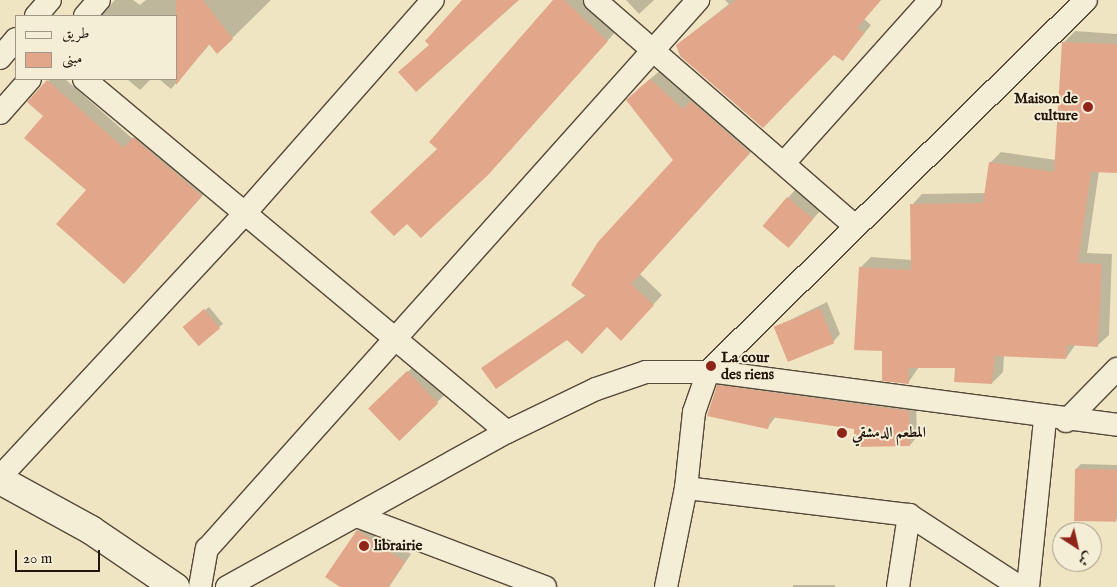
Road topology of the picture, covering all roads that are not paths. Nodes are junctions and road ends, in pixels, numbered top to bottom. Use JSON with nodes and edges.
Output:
{"nodes":[{"id":1,"x":50,"y":0,"type":"edge"},
{"id":2,"x":99,"y":0,"type":"edge"},
{"id":3,"x":433,"y":0,"type":"edge"},
{"id":4,"x":595,"y":0,"type":"edge"},
{"id":5,"x":698,"y":0,"type":"edge"},
{"id":6,"x":930,"y":0,"type":"edge"},
{"id":7,"x":1086,"y":0,"type":"edge"},
{"id":8,"x":37,"y":15,"type":"edge"},
{"id":9,"x":86,"y":15,"type":"edge"},
{"id":10,"x":15,"y":40,"type":"edge"},
{"id":11,"x":654,"y":50,"type":"junction"},
{"id":12,"x":0,"y":58,"type":"edge"},
{"id":13,"x":29,"y":80,"type":"edge"},
{"id":14,"x":85,"y":80,"type":"edge"},
{"id":15,"x":0,"y":113,"type":"edge"},
{"id":16,"x":784,"y":164,"type":"junction"},
{"id":17,"x":245,"y":213,"type":"junction"},
{"id":18,"x":855,"y":226,"type":"junction"},
{"id":19,"x":394,"y":338,"type":"junction"},
{"id":20,"x":1117,"y":369,"type":"edge"},
{"id":21,"x":708,"y":372,"type":"junction"},
{"id":22,"x":1056,"y":420,"type":"junction"},
{"id":23,"x":1117,"y":425,"type":"edge"},
{"id":24,"x":507,"y":432,"type":"junction"},
{"id":25,"x":0,"y":478,"type":"edge"},
{"id":26,"x":686,"y":488,"type":"junction"},
{"id":27,"x":909,"y":515,"type":"junction"},
{"id":28,"x":356,"y":516,"type":"junction"},
{"id":29,"x":175,"y":587,"type":"edge"},
{"id":30,"x":200,"y":587,"type":"edge"},
{"id":31,"x":227,"y":587,"type":"edge"},
{"id":32,"x":545,"y":587,"type":"edge"},
{"id":33,"x":666,"y":587,"type":"edge"},
{"id":34,"x":898,"y":587,"type":"edge"},
{"id":35,"x":1020,"y":587,"type":"edge"},
{"id":36,"x":1028,"y":587,"type":"edge"}],
"edges":[{"from":1,"to":8,"type":"street"},
{"from":2,"to":9,"type":"street"},
{"from":3,"to":17,"type":"street"},
{"from":4,"to":11,"type":"street"},
{"from":5,"to":11,"type":"street"},
{"from":6,"to":16,"type":"street"},
{"from":7,"to":18,"type":"street"},
{"from":10,"to":12,"type":"street"},
{"from":11,"to":16,"type":"street"},
{"from":11,"to":19,"type":"street"},
{"from":13,"to":15,"type":"street"},
{"from":14,"to":17,"type":"street"},
{"from":16,"to":18,"type":"street"},
{"from":17,"to":19,"type":"street"},
{"from":17,"to":25,"type":"street"},
{"from":18,"to":21,"type":"street"},
{"from":19,"to":24,"type":"street"},
{"from":19,"to":30,"type":"street"},
{"from":20,"to":22,"type":"street"},
{"from":21,"to":22,"type":"street"},
{"from":21,"to":24,"type":"street"},
{"from":21,"to":26,"type":"street"},
{"from":22,"to":23,"type":"street"},
{"from":22,"to":36,"type":"street"},
{"from":24,"to":28,"type":"street"},
{"from":25,"to":29,"type":"street"},
{"from":26,"to":27,"type":"street"},
{"from":26,"to":33,"type":"street"},
{"from":27,"to":34,"type":"street"},
{"from":27,"to":35,"type":"street"},
{"from":28,"to":31,"type":"street"},
{"from":28,"to":32,"type":"street"}]}
